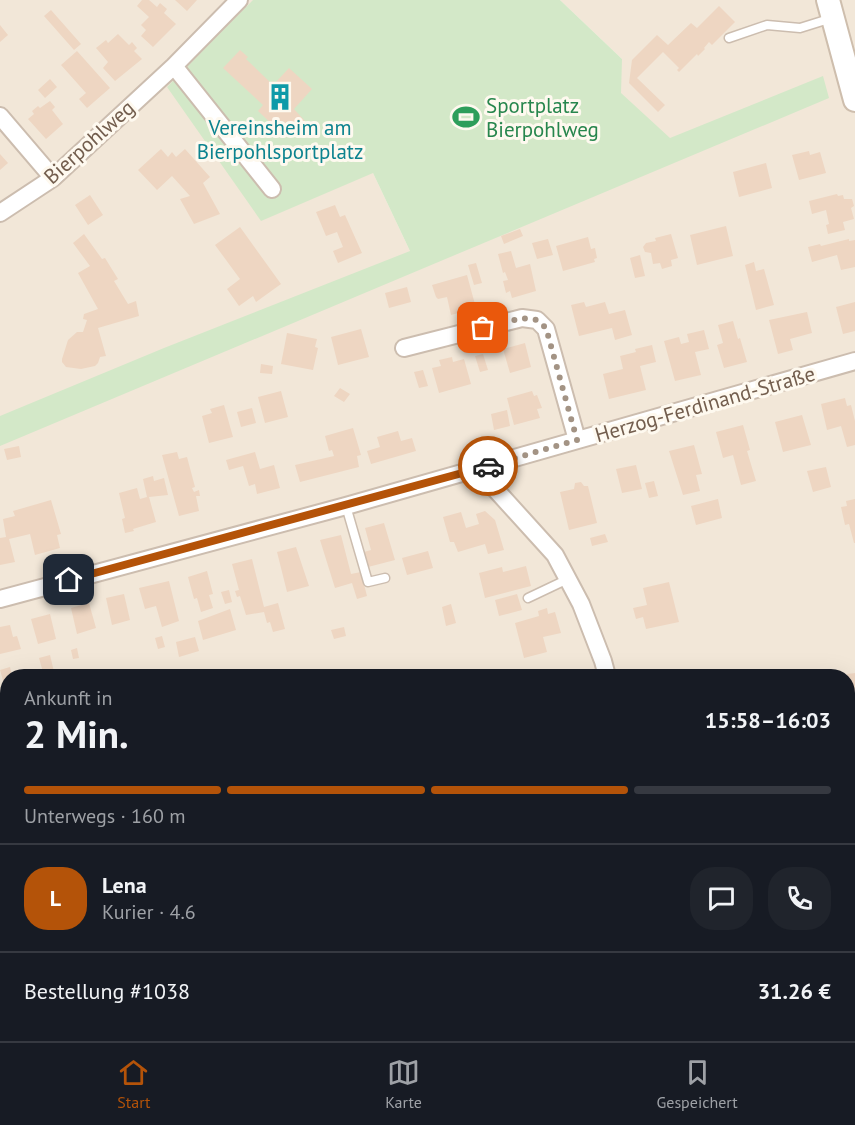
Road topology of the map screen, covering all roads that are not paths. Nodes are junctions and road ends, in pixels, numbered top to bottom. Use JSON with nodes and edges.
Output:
{"nodes":[{"id":1,"x":239,"y":0,"type":"edge"},
{"id":2,"x":831,"y":9,"type":"edge"},
{"id":3,"x":729,"y":38,"type":"dead end"},
{"id":4,"x":174,"y":66,"type":"junction"},
{"id":5,"x":855,"y":100,"type":"edge"},
{"id":6,"x":0,"y":116,"type":"edge"},
{"id":7,"x":53,"y":178,"type":"junction"},
{"id":8,"x":272,"y":189,"type":"dead end"},
{"id":9,"x":0,"y":213,"type":"edge"},
{"id":10,"x":404,"y":348,"type":"dead end"},
{"id":11,"x":855,"y":361,"type":"edge"},
{"id":12,"x":577,"y":440,"type":"junction"},
{"id":13,"x":477,"y":469,"type":"junction"},
{"id":14,"x":346,"y":506,"type":"junction"},
{"id":15,"x":386,"y":578,"type":"dead end"},
{"id":16,"x":568,"y":579,"type":"junction"},
{"id":17,"x":528,"y":598,"type":"dead end"},
{"id":18,"x":0,"y":599,"type":"edge"},
{"id":19,"x":605,"y":669,"type":"edge"}],
"edges":[{"from":1,"to":4,"type":"street","name":"Bierpohlweg"},
{"from":2,"to":3,"type":"lane"},
{"from":2,"to":5,"type":"street"},
{"from":4,"to":7,"type":"street","name":"Bierpohlweg"},
{"from":4,"to":8,"type":"street"},
{"from":6,"to":7,"type":"street"},
{"from":7,"to":9,"type":"street","name":"Bierpohlweg"},
{"from":10,"to":12,"type":"street"},
{"from":11,"to":12,"type":"street","name":"Herzog-Ferdinand-Straße"},
{"from":12,"to":13,"type":"street","name":"Herzog-Ferdinand-Straße"},
{"from":13,"to":14,"type":"street","name":"Herzog-Ferdinand-Straße"},
{"from":13,"to":16,"type":"street"},
{"from":14,"to":15,"type":"lane"},
{"from":14,"to":18,"type":"street","name":"Herzog-Ferdinand-Straße"},
{"from":16,"to":17,"type":"lane"},
{"from":16,"to":19,"type":"street"}]}
